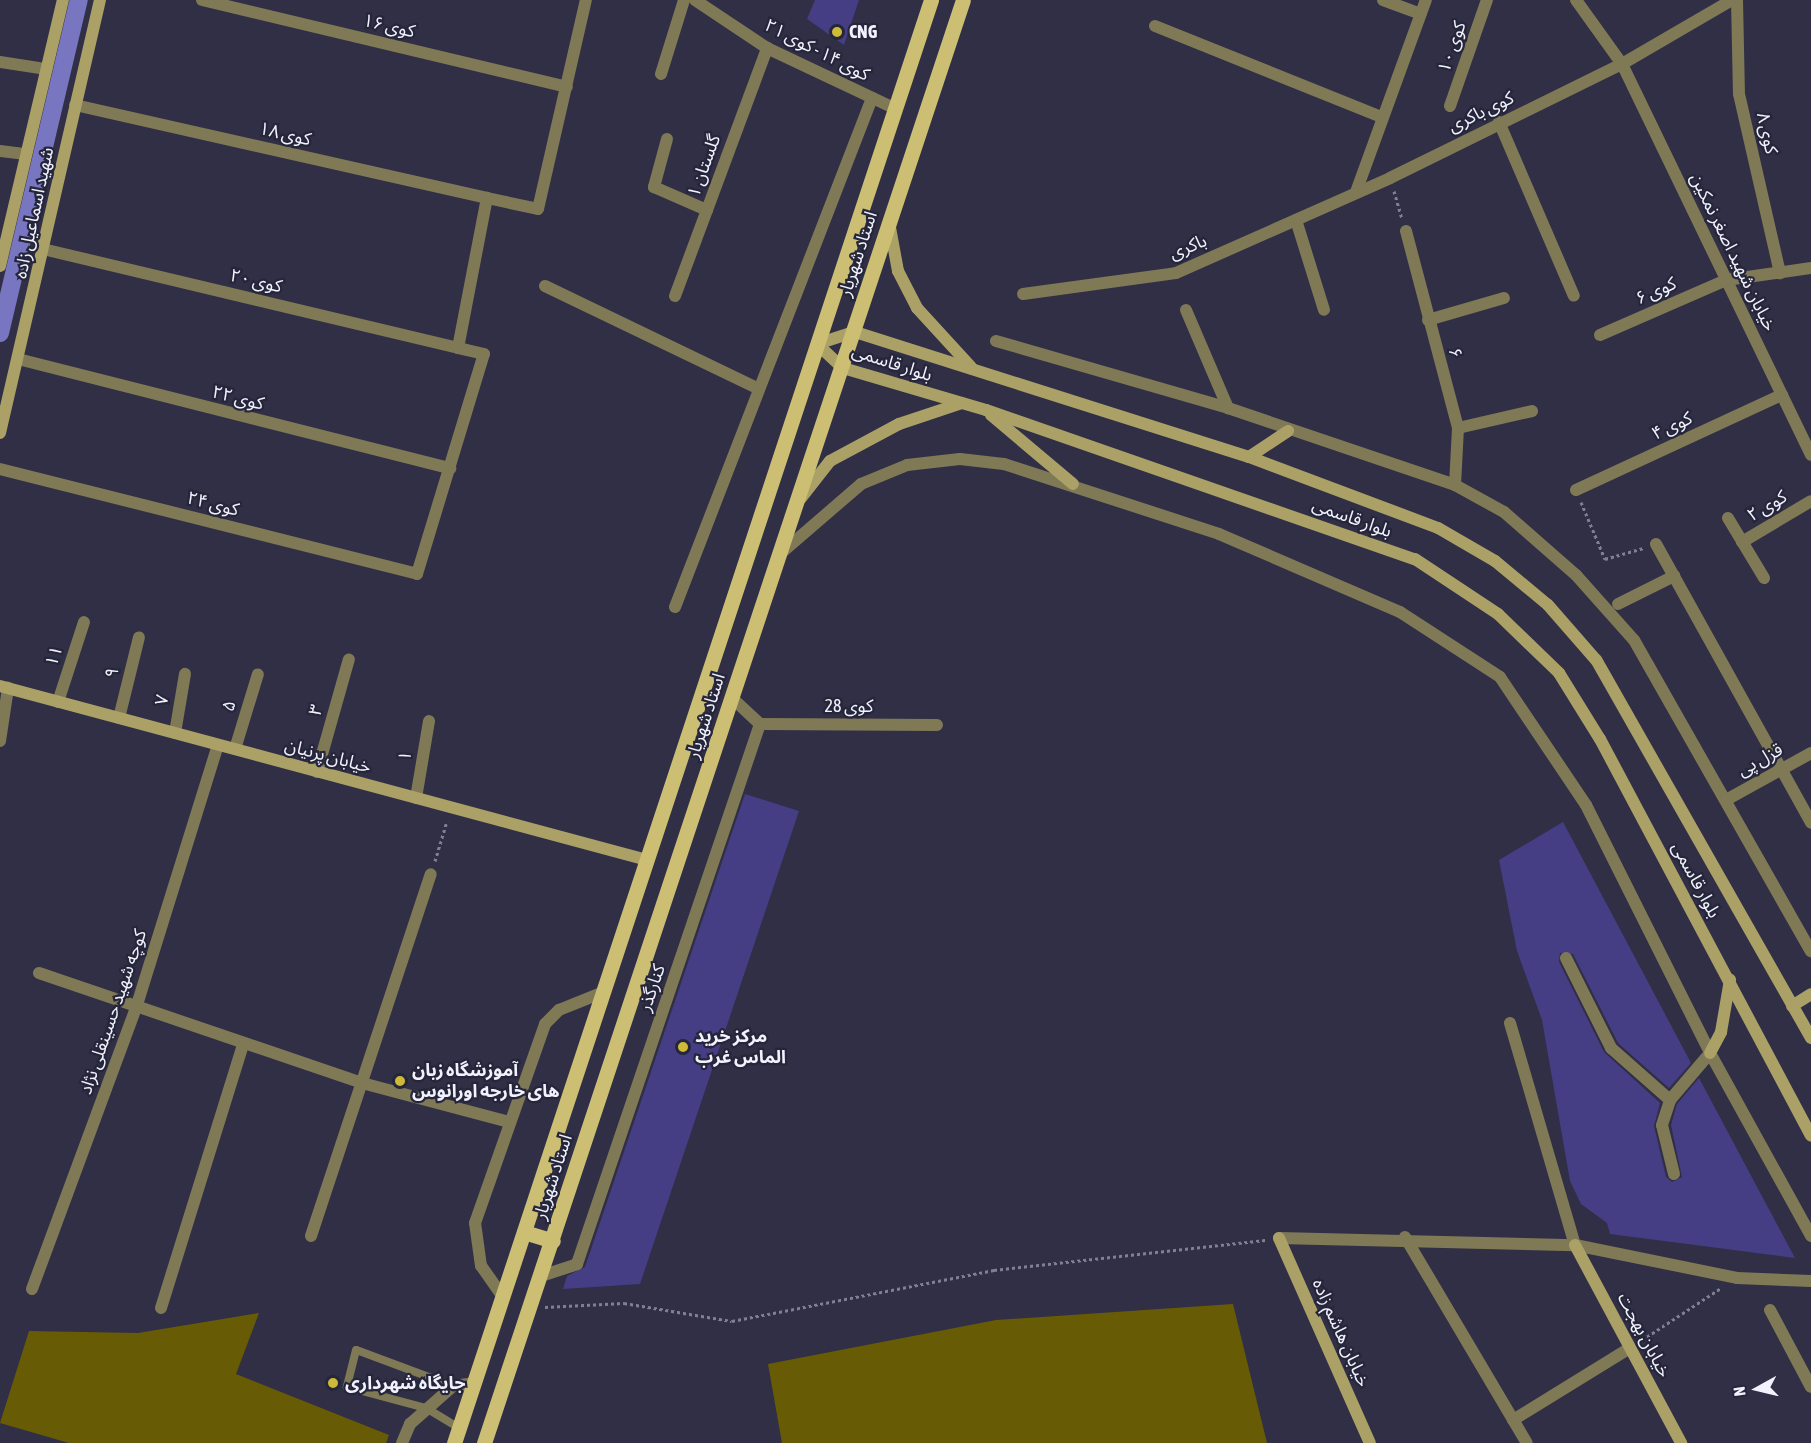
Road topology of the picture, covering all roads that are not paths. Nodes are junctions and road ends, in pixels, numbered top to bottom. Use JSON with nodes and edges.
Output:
{"nodes":[{"id":1,"x":63,"y":0,"type":"edge"},
{"id":2,"x":100,"y":0,"type":"edge"},
{"id":3,"x":202,"y":0,"type":"edge"},
{"id":4,"x":586,"y":0,"type":"edge"},
{"id":5,"x":684,"y":0,"type":"edge"},
{"id":6,"x":695,"y":0,"type":"edge"},
{"id":7,"x":931,"y":0,"type":"edge"},
{"id":8,"x":963,"y":0,"type":"edge"},
{"id":9,"x":1383,"y":0,"type":"edge"},
{"id":10,"x":1426,"y":0,"type":"edge"},
{"id":11,"x":1487,"y":0,"type":"edge"},
{"id":12,"x":1576,"y":0,"type":"edge"},
{"id":13,"x":1732,"y":0,"type":"edge"},
{"id":14,"x":1737,"y":0,"type":"edge"},
{"id":15,"x":712,"y":4,"type":"edge"},
{"id":16,"x":1421,"y":14,"type":"junction"},
{"id":17,"x":1155,"y":26,"type":"dead end"},
{"id":18,"x":767,"y":48,"type":"junction"},
{"id":19,"x":0,"y":62,"type":"edge"},
{"id":20,"x":1622,"y":64,"type":"junction"},
{"id":21,"x":46,"y":69,"type":"junction"},
{"id":22,"x":661,"y":74,"type":"dead end"},
{"id":23,"x":567,"y":87,"type":"junction"},
{"id":24,"x":872,"y":98,"type":"junction"},
{"id":25,"x":75,"y":105,"type":"junction"},
{"id":26,"x":1450,"y":106,"type":"dead end"},
{"id":27,"x":894,"y":108,"type":"junction"},
{"id":28,"x":1382,"y":117,"type":"junction"},
{"id":29,"x":1499,"y":122,"type":"junction"},
{"id":30,"x":667,"y":139,"type":"dead end"},
{"id":31,"x":0,"y":151,"type":"edge"},
{"id":32,"x":26,"y":154,"type":"junction"},
{"id":33,"x":1356,"y":192,"type":"junction"},
{"id":34,"x":487,"y":198,"type":"junction"},
{"id":35,"x":707,"y":210,"type":"junction"},
{"id":36,"x":1296,"y":220,"type":"junction"},
{"id":37,"x":889,"y":221,"type":"junction"},
{"id":38,"x":1406,"y":231,"type":"road end"},
{"id":39,"x":46,"y":250,"type":"junction"},
{"id":40,"x":0,"y":266,"type":"edge"},
{"id":41,"x":1811,"y":268,"type":"edge"},
{"id":42,"x":1780,"y":273,"type":"junction"},
{"id":43,"x":1726,"y":280,"type":"junction"},
{"id":44,"x":545,"y":286,"type":"dead end"},
{"id":45,"x":1023,"y":294,"type":"dead end"},
{"id":46,"x":675,"y":296,"type":"dead end"},
{"id":47,"x":1574,"y":296,"type":"dead end"},
{"id":48,"x":1504,"y":298,"type":"dead end"},
{"id":49,"x":1186,"y":310,"type":"dead end"},
{"id":50,"x":1324,"y":310,"type":"dead end"},
{"id":51,"x":1428,"y":320,"type":"junction"},
{"id":52,"x":854,"y":332,"type":"junction"},
{"id":53,"x":1600,"y":336,"type":"dead end"},
{"id":54,"x":996,"y":341,"type":"dead end"},
{"id":55,"x":817,"y":344,"type":"junction"},
{"id":56,"x":458,"y":348,"type":"junction"},
{"id":57,"x":18,"y":359,"type":"junction"},
{"id":58,"x":843,"y":368,"type":"junction"},
{"id":59,"x":974,"y":370,"type":"junction"},
{"id":60,"x":756,"y":388,"type":"junction"},
{"id":61,"x":1782,"y":396,"type":"junction"},
{"id":62,"x":962,"y":403,"type":"junction"},
{"id":63,"x":1228,"y":408,"type":"junction"},
{"id":64,"x":986,"y":410,"type":"junction"},
{"id":65,"x":1532,"y":411,"type":"dead end"},
{"id":66,"x":1,"y":426,"type":"edge"},
{"id":67,"x":1458,"y":428,"type":"junction"},
{"id":68,"x":1288,"y":431,"type":"junction"},
{"id":69,"x":1810,"y":451,"type":"edge"},
{"id":70,"x":1249,"y":457,"type":"junction"},
{"id":71,"x":450,"y":468,"type":"junction"},
{"id":72,"x":0,"y":469,"type":"edge"},
{"id":73,"x":1073,"y":484,"type":"junction"},
{"id":74,"x":1455,"y":485,"type":"junction"},
{"id":75,"x":1576,"y":490,"type":"road end"},
{"id":76,"x":798,"y":501,"type":"junction"},
{"id":77,"x":1811,"y":501,"type":"edge"},
{"id":78,"x":1728,"y":518,"type":"dead end"},
{"id":79,"x":1742,"y":542,"type":"junction"},
{"id":80,"x":1656,"y":544,"type":"road end"},
{"id":81,"x":780,"y":554,"type":"junction"},
{"id":82,"x":1674,"y":576,"type":"junction"},
{"id":83,"x":1764,"y":578,"type":"dead end"},
{"id":84,"x":1618,"y":604,"type":"dead end"},
{"id":85,"x":675,"y":607,"type":"dead end"},
{"id":86,"x":84,"y":622,"type":"dead end"},
{"id":87,"x":139,"y":637,"type":"dead end"},
{"id":88,"x":349,"y":659,"type":"dead end"},
{"id":89,"x":185,"y":674,"type":"dead end"},
{"id":90,"x":258,"y":674,"type":"dead end"},
{"id":91,"x":4,"y":687,"type":"edge"},
{"id":92,"x":732,"y":698,"type":"junction"},
{"id":93,"x":58,"y":702,"type":"junction"},
{"id":94,"x":119,"y":718,"type":"junction"},
{"id":95,"x":429,"y":721,"type":"dead end"},
{"id":96,"x":760,"y":724,"type":"junction"},
{"id":97,"x":938,"y":725,"type":"dead end"},
{"id":98,"x":175,"y":733,"type":"junction"},
{"id":99,"x":0,"y":741,"type":"edge"},
{"id":100,"x":218,"y":745,"type":"junction"},
{"id":101,"x":235,"y":749,"type":"junction"},
{"id":102,"x":1811,"y":753,"type":"edge"},
{"id":103,"x":1780,"y":770,"type":"junction"},
{"id":104,"x":317,"y":772,"type":"junction"},
{"id":105,"x":416,"y":798,"type":"junction"},
{"id":106,"x":1726,"y":800,"type":"junction"},
{"id":107,"x":1811,"y":823,"type":"edge"},
{"id":108,"x":647,"y":860,"type":"junction"},
{"id":109,"x":431,"y":874,"type":"road end"},
{"id":110,"x":1811,"y":951,"type":"edge"},
{"id":111,"x":1566,"y":958,"type":"dead end"},
{"id":112,"x":39,"y":973,"type":"dead end"},
{"id":113,"x":1730,"y":980,"type":"junction"},
{"id":114,"x":604,"y":992,"type":"junction"},
{"id":115,"x":1811,"y":994,"type":"edge"},
{"id":116,"x":1792,"y":1006,"type":"junction"},
{"id":117,"x":136,"y":1008,"type":"junction"},
{"id":118,"x":1510,"y":1023,"type":"dead end"},
{"id":119,"x":1811,"y":1038,"type":"edge"},
{"id":120,"x":243,"y":1044,"type":"junction"},
{"id":121,"x":1710,"y":1053,"type":"junction"},
{"id":122,"x":362,"y":1083,"type":"junction"},
{"id":123,"x":1670,"y":1100,"type":"junction"},
{"id":124,"x":510,"y":1122,"type":"junction"},
{"id":125,"x":1811,"y":1135,"type":"edge"},
{"id":126,"x":1674,"y":1174,"type":"dead end"},
{"id":127,"x":524,"y":1232,"type":"junction"},
{"id":128,"x":311,"y":1236,"type":"dead end"},
{"id":129,"x":1811,"y":1236,"type":"edge"},
{"id":130,"x":1405,"y":1237,"type":"junction"},
{"id":131,"x":1279,"y":1238,"type":"joint"},
{"id":132,"x":553,"y":1241,"type":"junction"},
{"id":133,"x":1575,"y":1245,"type":"junction"},
{"id":134,"x":541,"y":1276,"type":"junction"},
{"id":135,"x":1811,"y":1281,"type":"edge"},
{"id":136,"x":32,"y":1288,"type":"dead end"},
{"id":137,"x":503,"y":1297,"type":"junction"},
{"id":138,"x":161,"y":1308,"type":"dead end"},
{"id":139,"x":1770,"y":1310,"type":"dead end"},
{"id":140,"x":1630,"y":1348,"type":"junction"},
{"id":141,"x":474,"y":1383,"type":"junction"},
{"id":142,"x":453,"y":1386,"type":"junction"},
{"id":143,"x":1811,"y":1387,"type":"edge"},
{"id":144,"x":426,"y":1408,"type":"junction"},
{"id":145,"x":1513,"y":1420,"type":"junction"},
{"id":146,"x":459,"y":1428,"type":"junction"},
{"id":147,"x":402,"y":1443,"type":"edge"},
{"id":148,"x":454,"y":1443,"type":"edge"},
{"id":149,"x":484,"y":1443,"type":"edge"},
{"id":150,"x":1370,"y":1443,"type":"edge"},
{"id":151,"x":1527,"y":1443,"type":"edge"},
{"id":152,"x":1681,"y":1443,"type":"edge"}],
"edges":[{"from":1,"to":21,"type":"main road","name":"شهید اسماعیل زاده"},
{"from":2,"to":25,"type":"main road","name":"شهید اسماعیل زاده"},
{"from":3,"to":23,"type":"street","name":"کوی ۱۶"},
{"from":4,"to":23,"type":"street"},
{"from":5,"to":22,"type":"street"},
{"from":6,"to":15,"type":"street","name":"کوی ۱۴ - کوی ۲۱"},
{"from":7,"to":27,"type":"main road","name":"استاد شهریار"},
{"from":8,"to":37,"type":"main road","name":"استاد شهریار"},
{"from":9,"to":16,"type":"street"},
{"from":10,"to":16,"type":"street"},
{"from":11,"to":26,"type":"street","name":"کوی ۱۰"},
{"from":12,"to":20,"type":"street","name":"خیابان شهید اصغر نمکین"},
{"from":13,"to":20,"type":"street","name":"کوی باکری"},
{"from":14,"to":42,"type":"street","name":"کوی ۸"},
{"from":15,"to":18,"type":"street","name":"کوی ۱۴ - کوی ۲۱"},
{"from":16,"to":28,"type":"street"},
{"from":17,"to":28,"type":"street"},
{"from":18,"to":24,"type":"street","name":"کوی ۱۴ - کوی ۲۱"},
{"from":18,"to":35,"type":"street","name":"۱ گلستان"},
{"from":19,"to":21,"type":"street"},
{"from":20,"to":29,"type":"street","name":"کوی باکری"},
{"from":20,"to":43,"type":"street","name":"خیابان شهید اصغر نمکین"},
{"from":21,"to":32,"type":"main road","name":"شهید اسماعیل زاده"},
{"from":23,"to":34,"type":"street","name":"کوی ۱۸"},
{"from":24,"to":27,"type":"street","name":"کوی ۱۴ - کوی ۲۱"},
{"from":24,"to":60,"type":"street"},
{"from":25,"to":34,"type":"street","name":"کوی ۱۸"},
{"from":25,"to":39,"type":"main road","name":"شهید اسماعیل زاده"},
{"from":27,"to":55,"type":"main road","name":"استاد شهریار"},
{"from":28,"to":33,"type":"street"},
{"from":29,"to":33,"type":"street","name":"کوی باکری"},
{"from":29,"to":47,"type":"street"},
{"from":30,"to":35,"type":"street"},
{"from":31,"to":32,"type":"street"},
{"from":32,"to":40,"type":"main road","name":"شهید اسماعیل زاده"},
{"from":33,"to":36,"type":"street","name":"باکری"},
{"from":34,"to":56,"type":"street"},
{"from":35,"to":46,"type":"street","name":"۱ گلستان"},
{"from":36,"to":45,"type":"street","name":"باکری"},
{"from":36,"to":50,"type":"street"},
{"from":37,"to":52,"type":"main road","name":"استاد شهریار"},
{"from":37,"to":59,"type":"main road"},
{"from":38,"to":51,"type":"street","name":"۶"},
{"from":39,"to":56,"type":"street","name":"کوی ۲۰"},
{"from":39,"to":57,"type":"main road","name":"شهید اسماعیل زاده"},
{"from":41,"to":42,"type":"street","name":"کوی ۶"},
{"from":42,"to":43,"type":"street","name":"کوی ۶"},
{"from":43,"to":53,"type":"street","name":"کوی ۶"},
{"from":43,"to":61,"type":"street","name":"خیابان شهید اصغر نمکین"},
{"from":44,"to":60,"type":"street"},
{"from":48,"to":51,"type":"street"},
{"from":49,"to":63,"type":"street"},
{"from":51,"to":67,"type":"street","name":"۶"},
{"from":52,"to":55,"type":"main road","name":"بلوار قاسمی"},
{"from":52,"to":58,"type":"main road","name":"استاد شهریار"},
{"from":52,"to":59,"type":"main road","name":"بلوار قاسمی"},
{"from":54,"to":63,"type":"street"},
{"from":55,"to":58,"type":"main road","name":"بلوار قاسمی"},
{"from":55,"to":108,"type":"main road","name":"استاد شهریار"},
{"from":56,"to":71,"type":"street","name":"کوی ۲۰"},
{"from":57,"to":66,"type":"main road","name":"شهید اسماعیل زاده"},
{"from":57,"to":71,"type":"street","name":"کوی ۲۲"},
{"from":58,"to":62,"type":"main road","name":"بلوار قاسمی"},
{"from":58,"to":76,"type":"main road","name":"استاد شهریار"},
{"from":59,"to":70,"type":"main road","name":"بلوار قاسمی"},
{"from":60,"to":85,"type":"street"},
{"from":61,"to":69,"type":"street","name":"خیابان شهید اصغر نمکین"},
{"from":61,"to":75,"type":"street","name":"کوی ۴"},
{"from":62,"to":64,"type":"main road","name":"بلوار قاسمی"},
{"from":62,"to":76,"type":"main road"},
{"from":63,"to":68,"type":"street"},
{"from":64,"to":73,"type":"main road"},
{"from":64,"to":113,"type":"main road","name":"بلوار قاسمی"},
{"from":65,"to":67,"type":"street"},
{"from":67,"to":74,"type":"street","name":"۶"},
{"from":68,"to":70,"type":"main road"},
{"from":68,"to":74,"type":"street"},
{"from":70,"to":116,"type":"main road","name":"بلوار قاسمی"},
{"from":71,"to":72,"type":"street","name":"کوی ۲۴"},
{"from":73,"to":81,"type":"street"},
{"from":73,"to":121,"type":"street"},
{"from":74,"to":106,"type":"street"},
{"from":76,"to":81,"type":"main road","name":"استاد شهریار"},
{"from":77,"to":79,"type":"street","name":"کوی ۲"},
{"from":78,"to":79,"type":"street"},
{"from":79,"to":83,"type":"street"},
{"from":80,"to":82,"type":"street"},
{"from":81,"to":92,"type":"main road","name":"استاد شهریار"},
{"from":82,"to":84,"type":"street"},
{"from":82,"to":103,"type":"street"},
{"from":86,"to":93,"type":"street","name":"۱۱"},
{"from":87,"to":94,"type":"street","name":"۹"},
{"from":88,"to":104,"type":"street","name":"۳"},
{"from":89,"to":98,"type":"street","name":"۷"},
{"from":90,"to":101,"type":"street","name":"۵"},
{"from":91,"to":93,"type":"main road","name":"خیابان پرنیان"},
{"from":91,"to":99,"type":"street"},
{"from":92,"to":96,"type":"street"},
{"from":92,"to":132,"type":"main road","name":"استاد شهریار"},
{"from":93,"to":94,"type":"main road","name":"خیابان پرنیان"},
{"from":94,"to":98,"type":"main road","name":"خیابان پرنیان"},
{"from":95,"to":105,"type":"street","name":"۱"},
{"from":96,"to":97,"type":"street","name":"کوی 28"},
{"from":96,"to":134,"type":"street","name":"کنارگذر"},
{"from":98,"to":100,"type":"main road","name":"خیابان پرنیان"},
{"from":100,"to":101,"type":"main road","name":"خیابان پرنیان"},
{"from":100,"to":117,"type":"street","name":"کوچه شهید حسینقلی نژاد"},
{"from":101,"to":104,"type":"main road","name":"خیابان پرنیان"},
{"from":102,"to":103,"type":"street","name":"قزل پی"},
{"from":103,"to":106,"type":"street","name":"قزل پی"},
{"from":103,"to":107,"type":"street"},
{"from":104,"to":105,"type":"main road","name":"خیابان پرنیان"},
{"from":105,"to":108,"type":"main road","name":"خیابان پرنیان"},
{"from":106,"to":110,"type":"street"},
{"from":108,"to":114,"type":"main road","name":"استاد شهریار"},
{"from":109,"to":122,"type":"street"},
{"from":111,"to":123,"type":"street"},
{"from":112,"to":117,"type":"street"},
{"from":113,"to":121,"type":"main road"},
{"from":113,"to":125,"type":"main road","name":"بلوار قاسمی"},
{"from":114,"to":124,"type":"street"},
{"from":114,"to":127,"type":"main road","name":"استاد شهریار"},
{"from":115,"to":116,"type":"main road"},
{"from":116,"to":119,"type":"main road","name":"بلوار قاسمی"},
{"from":117,"to":120,"type":"street"},
{"from":117,"to":136,"type":"street","name":"کوچه شهید حسینقلی نژاد"},
{"from":118,"to":133,"type":"street"},
{"from":120,"to":122,"type":"street"},
{"from":120,"to":138,"type":"street"},
{"from":121,"to":123,"type":"street"},
{"from":121,"to":129,"type":"street"},
{"from":122,"to":124,"type":"street"},
{"from":122,"to":128,"type":"street"},
{"from":123,"to":126,"type":"street"},
{"from":124,"to":137,"type":"street"},
{"from":127,"to":132,"type":"main road"},
{"from":127,"to":137,"type":"main road","name":"استاد شهریار"},
{"from":130,"to":131,"type":"street"},
{"from":130,"to":133,"type":"street"},
{"from":130,"to":145,"type":"street"},
{"from":131,"to":150,"type":"main road","name":"خیابان هاشم زاده"},
{"from":132,"to":134,"type":"main road","name":"استاد شهریار"},
{"from":133,"to":135,"type":"street"},
{"from":133,"to":140,"type":"main road","name":"خیابان بهجت"},
{"from":134,"to":149,"type":"main road","name":"استاد شهریار"},
{"from":137,"to":141,"type":"main road","name":"استاد شهریار"},
{"from":139,"to":143,"type":"street"},
{"from":140,"to":145,"type":"street"},
{"from":140,"to":152,"type":"main road","name":"خیابان بهجت"},
{"from":141,"to":142,"type":"street"},
{"from":141,"to":146,"type":"main road","name":"استاد شهریار"},
{"from":142,"to":144,"type":"street"},
{"from":142,"to":144,"type":"lane"},
{"from":144,"to":146,"type":"lane"},
{"from":144,"to":147,"type":"street"},
{"from":145,"to":151,"type":"street"},
{"from":146,"to":148,"type":"main road","name":"استاد شهریار"}]}
